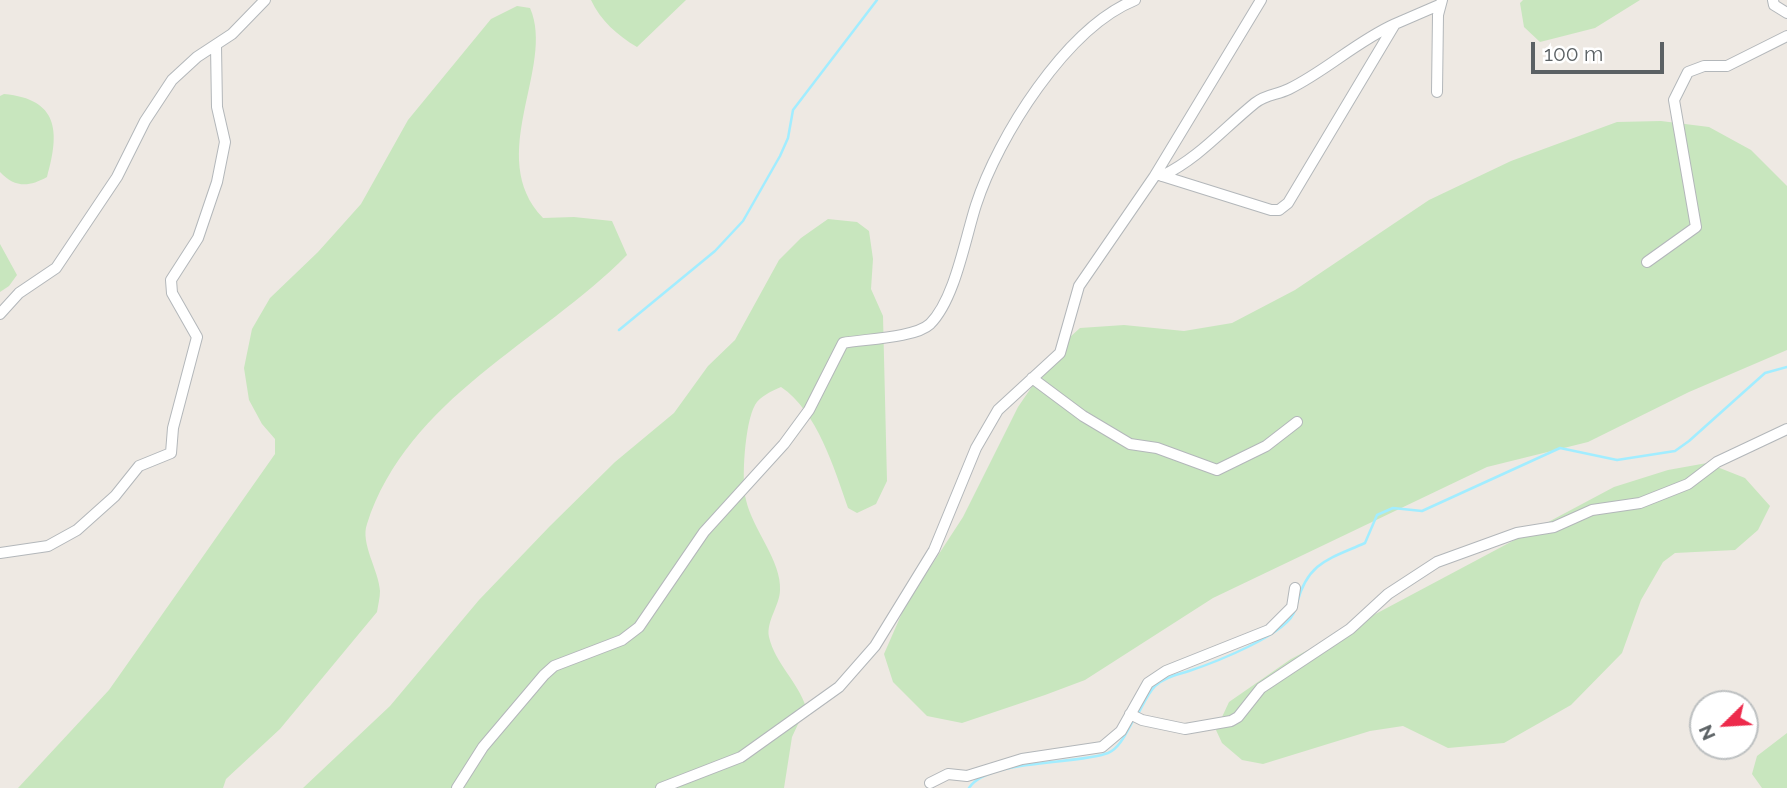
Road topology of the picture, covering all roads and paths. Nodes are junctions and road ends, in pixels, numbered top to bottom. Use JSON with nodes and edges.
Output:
{"nodes":[{"id":1,"x":265,"y":0,"type":"edge"},
{"id":2,"x":1135,"y":0,"type":"edge"},
{"id":3,"x":1261,"y":0,"type":"edge"},
{"id":4,"x":1773,"y":0,"type":"edge"},
{"id":5,"x":1441,"y":3,"type":"edge"},
{"id":6,"x":1787,"y":13,"type":"edge"},
{"id":7,"x":1395,"y":24,"type":"junction"},
{"id":8,"x":1787,"y":36,"type":"edge"},
{"id":9,"x":216,"y":46,"type":"junction"},
{"id":10,"x":1437,"y":92,"type":"dead end"},
{"id":11,"x":1159,"y":175,"type":"junction"},
{"id":12,"x":1647,"y":262,"type":"dead end"},
{"id":13,"x":0,"y":314,"type":"edge"},
{"id":14,"x":1032,"y":378,"type":"junction"},
{"id":15,"x":1297,"y":422,"type":"dead end"},
{"id":16,"x":1787,"y":429,"type":"edge"},
{"id":17,"x":0,"y":553,"type":"edge"},
{"id":18,"x":1295,"y":588,"type":"dead end"},
{"id":19,"x":1130,"y":714,"type":"junction"},
{"id":20,"x":930,"y":783,"type":"dead end"},
{"id":21,"x":457,"y":788,"type":"edge"},
{"id":22,"x":661,"y":788,"type":"edge"}],
"edges":[{"from":1,"to":9,"type":"street"},
{"from":2,"to":21,"type":"street"},
{"from":3,"to":11,"type":"street"},
{"from":4,"to":6,"type":"street"},
{"from":5,"to":7,"type":"street"},
{"from":5,"to":10,"type":"street"},
{"from":7,"to":11,"type":"street"},
{"from":7,"to":11,"type":"street"},
{"from":8,"to":12,"type":"street"},
{"from":9,"to":13,"type":"street"},
{"from":9,"to":17,"type":"street"},
{"from":11,"to":14,"type":"street"},
{"from":14,"to":15,"type":"street"},
{"from":14,"to":22,"type":"street"},
{"from":16,"to":19,"type":"street"},
{"from":18,"to":19,"type":"street"},
{"from":19,"to":20,"type":"street"}]}
